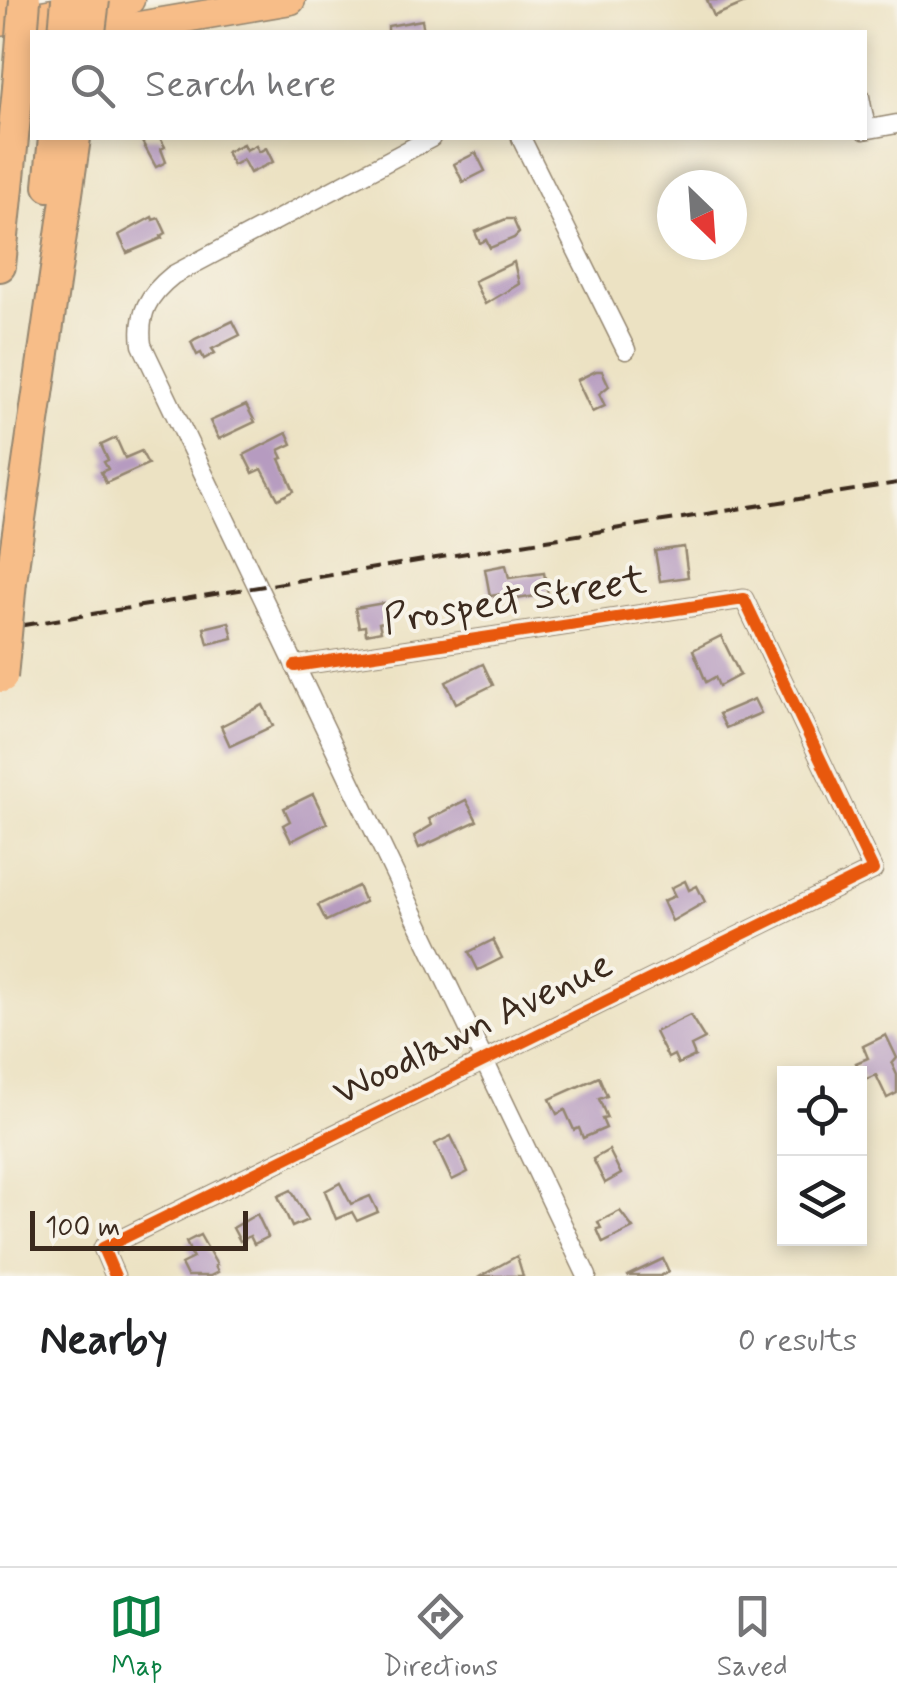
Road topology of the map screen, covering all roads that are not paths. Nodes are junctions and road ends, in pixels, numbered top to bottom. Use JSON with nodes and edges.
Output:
{"nodes":[{"id":1,"x":67,"y":0,"type":"edge"},
{"id":2,"x":94,"y":0,"type":"edge"},
{"id":3,"x":130,"y":0,"type":"edge"},
{"id":4,"x":291,"y":0,"type":"edge"},
{"id":5,"x":5,"y":17,"type":"edge"},
{"id":6,"x":64,"y":30,"type":"edge"},
{"id":7,"x":90,"y":30,"type":"edge"},
{"id":8,"x":115,"y":30,"type":"edge"},
{"id":9,"x":30,"y":43,"type":"edge"},
{"id":10,"x":897,"y":124,"type":"edge"},
{"id":11,"x":868,"y":130,"type":"edge"},
{"id":12,"x":54,"y":140,"type":"edge"},
{"id":13,"x":75,"y":140,"type":"edge"},
{"id":14,"x":427,"y":140,"type":"edge"},
{"id":15,"x":522,"y":140,"type":"edge"},
{"id":16,"x":0,"y":266,"type":"edge"},
{"id":17,"x":626,"y":350,"type":"dead end"},
{"id":18,"x":25,"y":468,"type":"junction"},
{"id":19,"x":295,"y":666,"type":"junction"},
{"id":20,"x":1,"y":689,"type":"edge"},
{"id":21,"x":873,"y":870,"type":"joint"},
{"id":22,"x":483,"y":1060,"type":"junction"},
{"id":23,"x":115,"y":1276,"type":"edge"},
{"id":24,"x":587,"y":1276,"type":"edge"}],
"edges":[{"from":1,"to":6,"type":"highway","bridge":true},
{"from":2,"to":7,"type":"highway","bridge":true},
{"from":3,"to":5,"type":"main road"},
{"from":4,"to":8,"type":"main road"},
{"from":5,"to":9,"type":"main road"},
{"from":5,"to":16,"type":"highway","bridge":true},
{"from":10,"to":11,"type":"street"},
{"from":12,"to":18,"type":"highway"},
{"from":13,"to":18,"type":"highway"},
{"from":14,"to":19,"type":"street"},
{"from":15,"to":17,"type":"street"},
{"from":18,"to":20,"type":"highway","bridge":true},
{"from":19,"to":21,"type":"street","name":"Prospect Street"},
{"from":19,"to":22,"type":"street"},
{"from":21,"to":22,"type":"street","name":"Woodlawn Avenue"},
{"from":22,"to":23,"type":"street","name":"Woodlawn Avenue"},
{"from":22,"to":24,"type":"street"}]}
